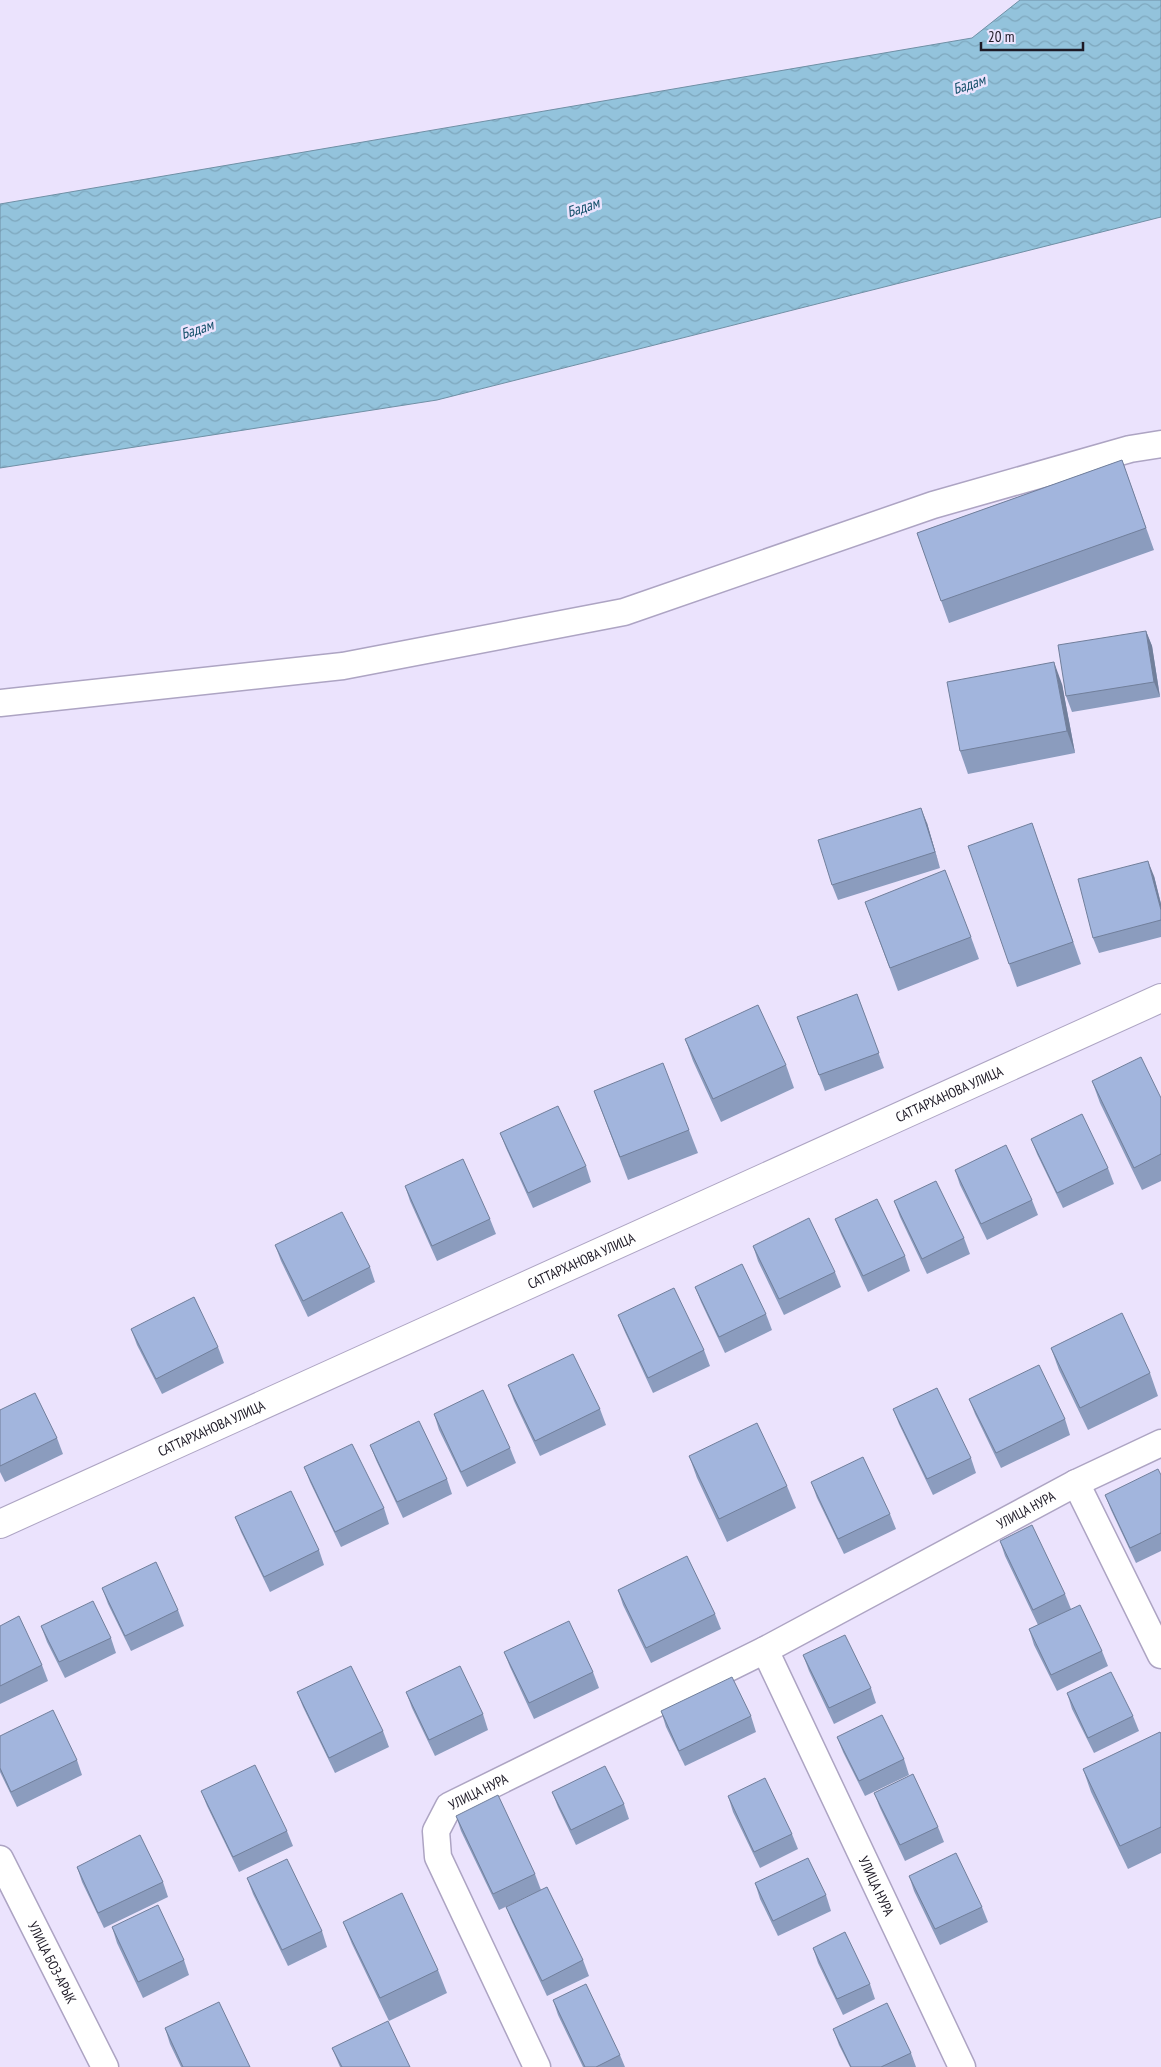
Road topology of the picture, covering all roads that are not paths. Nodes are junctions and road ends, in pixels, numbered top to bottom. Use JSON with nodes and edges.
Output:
{"nodes":[{"id":1,"x":1161,"y":444,"type":"edge"},
{"id":2,"x":0,"y":703,"type":"edge"},
{"id":3,"x":1161,"y":998,"type":"edge"},
{"id":4,"x":1161,"y":1443,"type":"edge"},
{"id":5,"x":1076,"y":1483,"type":"junction"},
{"id":6,"x":0,"y":1524,"type":"edge"},
{"id":7,"x":764,"y":1650,"type":"junction"},
{"id":8,"x":1161,"y":1655,"type":"edge"},
{"id":9,"x":0,"y":1859,"type":"edge"},
{"id":10,"x":105,"y":2067,"type":"edge"},
{"id":11,"x":537,"y":2067,"type":"edge"},
{"id":12,"x":962,"y":2067,"type":"edge"}],
"edges":[{"from":1,"to":2,"type":"street"},
{"from":3,"to":6,"type":"street","name":"САТТАРХАНОВА УЛИЦА"},
{"from":4,"to":5,"type":"street","name":"УЛИЦА НУРА"},
{"from":5,"to":7,"type":"street","name":"УЛИЦА НУРА"},
{"from":5,"to":8,"type":"street"},
{"from":7,"to":11,"type":"street","name":"УЛИЦА НУРА"},
{"from":7,"to":12,"type":"street","name":"УЛИЦА НУРА"},
{"from":9,"to":10,"type":"street","name":"УЛИЦА БОЗ-АРЫК"}]}
